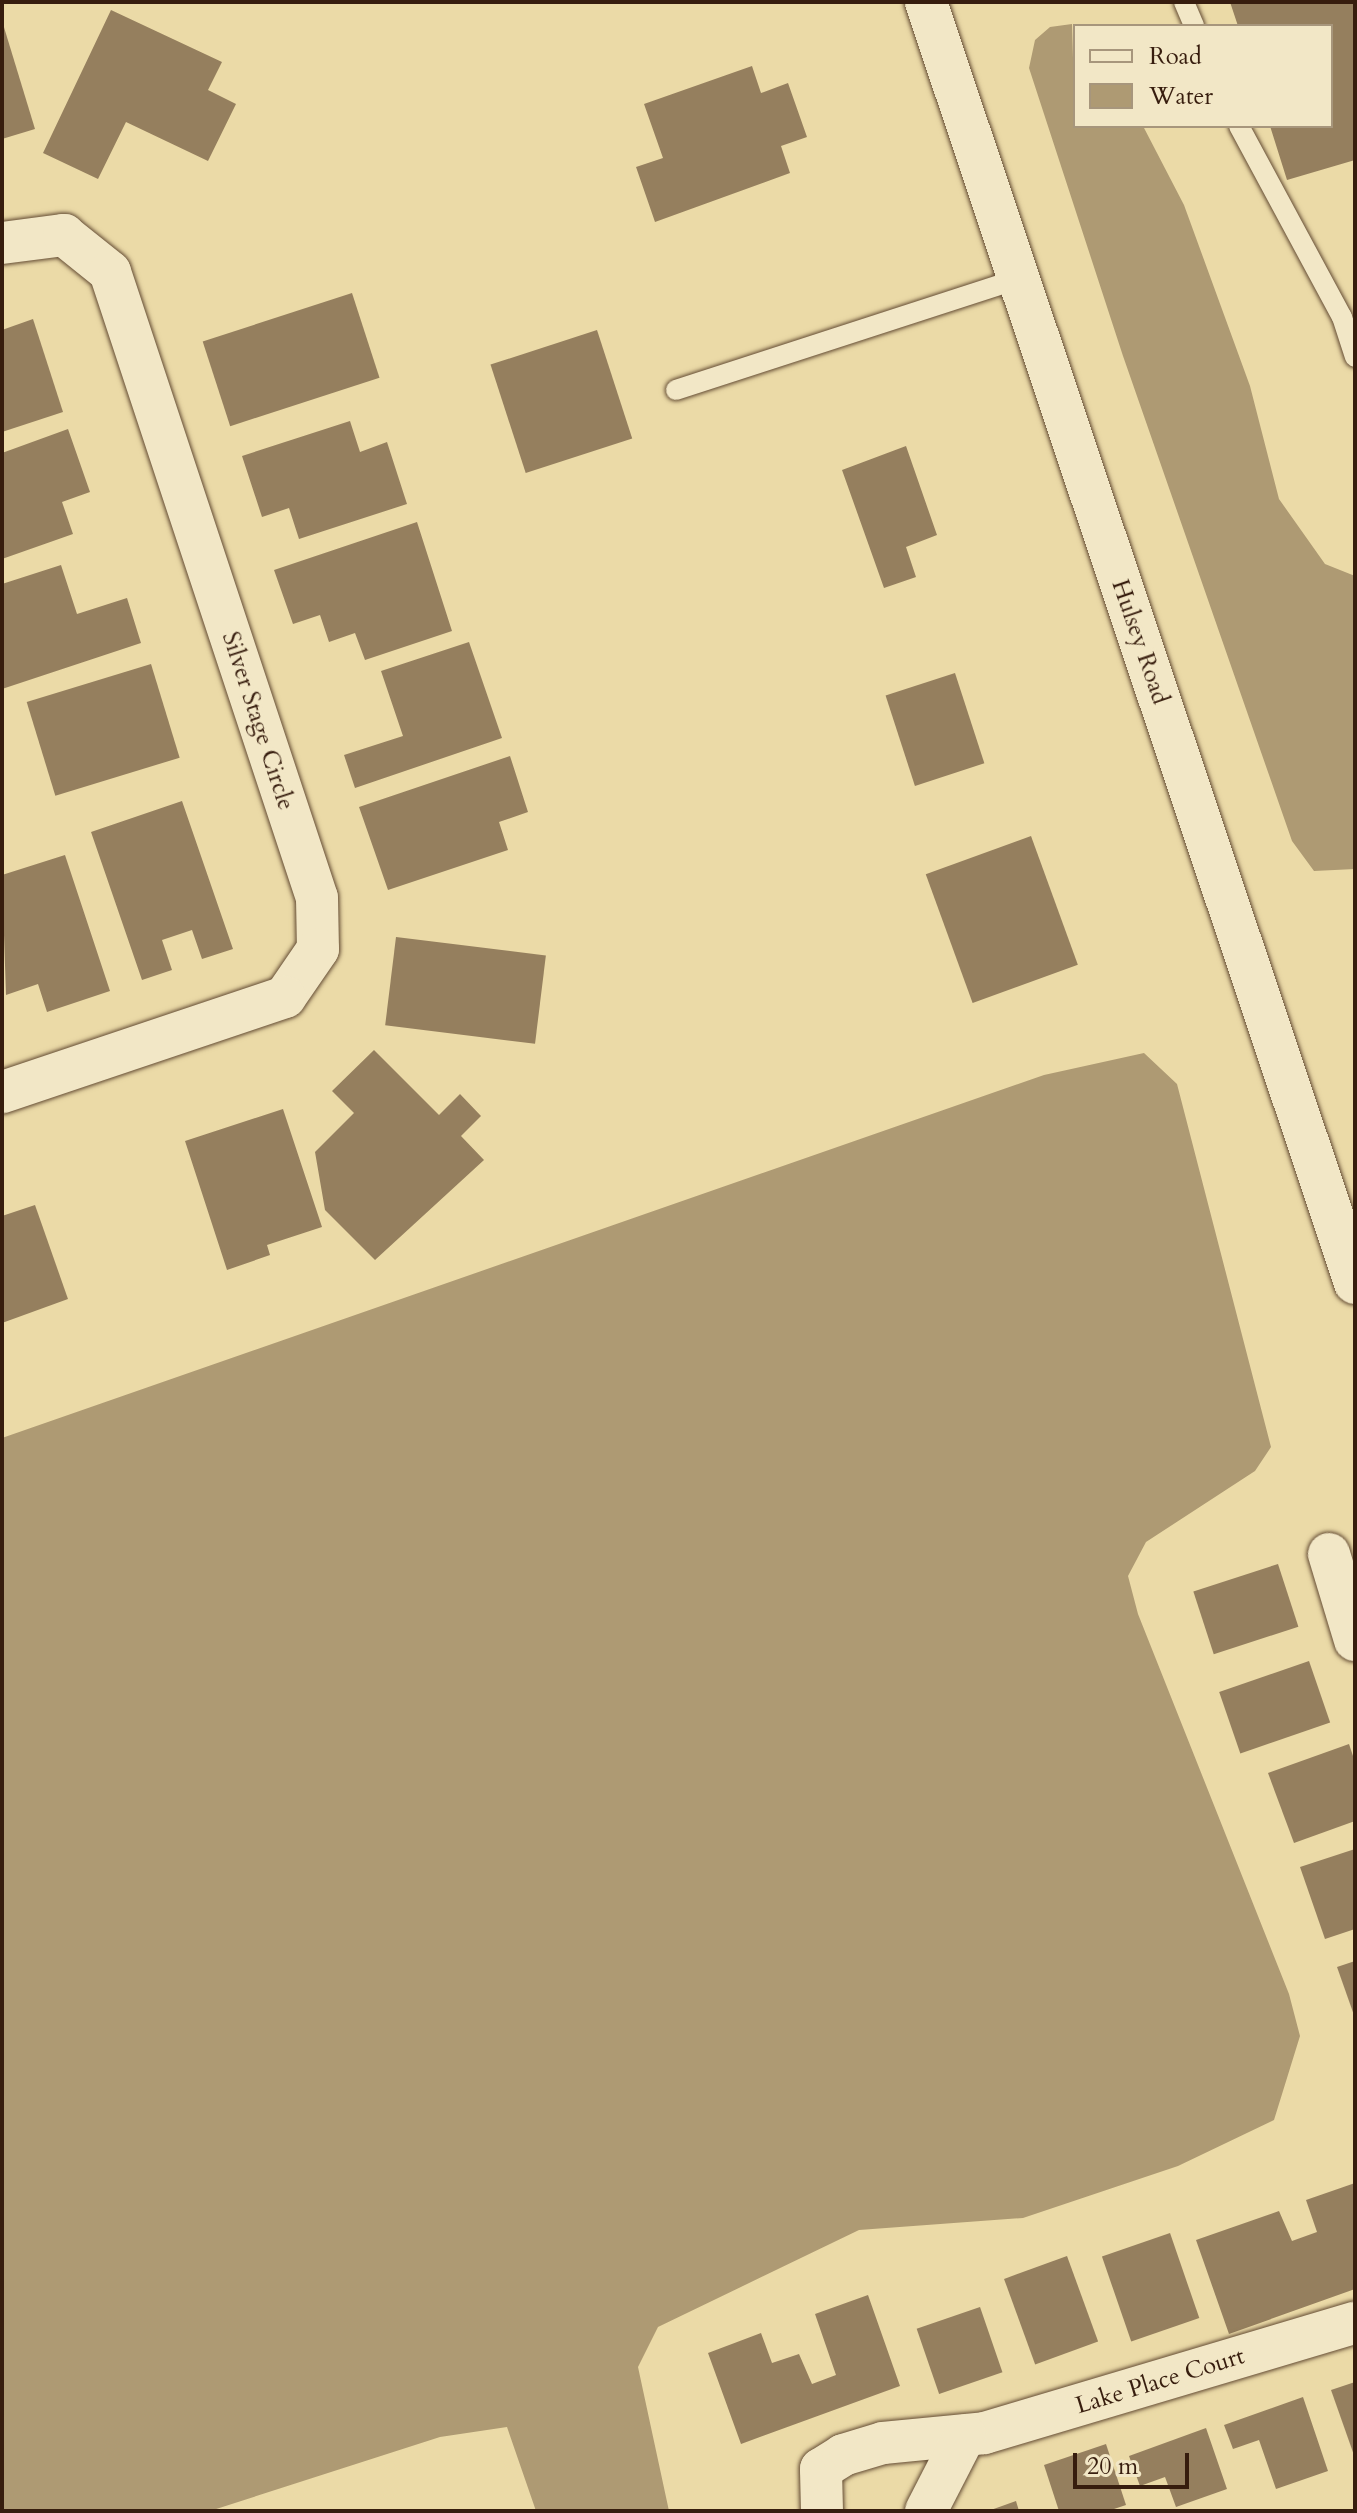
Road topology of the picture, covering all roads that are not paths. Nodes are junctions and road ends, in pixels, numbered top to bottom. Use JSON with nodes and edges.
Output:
{"nodes":[{"id":1,"x":926,"y":2,"type":"edge"},
{"id":2,"x":1184,"y":2,"type":"edge"},
{"id":3,"x":1193,"y":24,"type":"edge"},
{"id":4,"x":1240,"y":128,"type":"edge"},
{"id":5,"x":2,"y":243,"type":"edge"},
{"id":6,"x":1018,"y":279,"type":"junction"},
{"id":7,"x":1355,"y":357,"type":"edge"},
{"id":8,"x":676,"y":390,"type":"dead end"},
{"id":9,"x":2,"y":1092,"type":"edge"},
{"id":10,"x":1355,"y":1283,"type":"edge"},
{"id":11,"x":1329,"y":1554,"type":"dead end"},
{"id":12,"x":1355,"y":1640,"type":"edge"},
{"id":13,"x":1355,"y":2323,"type":"edge"},
{"id":14,"x":965,"y":2435,"type":"junction"},
{"id":15,"x":822,"y":2511,"type":"edge"},
{"id":16,"x":926,"y":2511,"type":"edge"}],
"edges":[{"from":1,"to":6,"type":"street","name":"Hulsey Road"},
{"from":2,"to":3,"type":"lane"},
{"from":4,"to":7,"type":"lane"},
{"from":5,"to":9,"type":"street","name":"Silver Stage Circle"},
{"from":6,"to":8,"type":"lane"},
{"from":6,"to":10,"type":"street","name":"Hulsey Road"},
{"from":11,"to":12,"type":"street"},
{"from":13,"to":14,"type":"street","name":"Lake Place Court"},
{"from":14,"to":15,"type":"street","name":"Lake Place Court"},
{"from":14,"to":16,"type":"street"}]}
